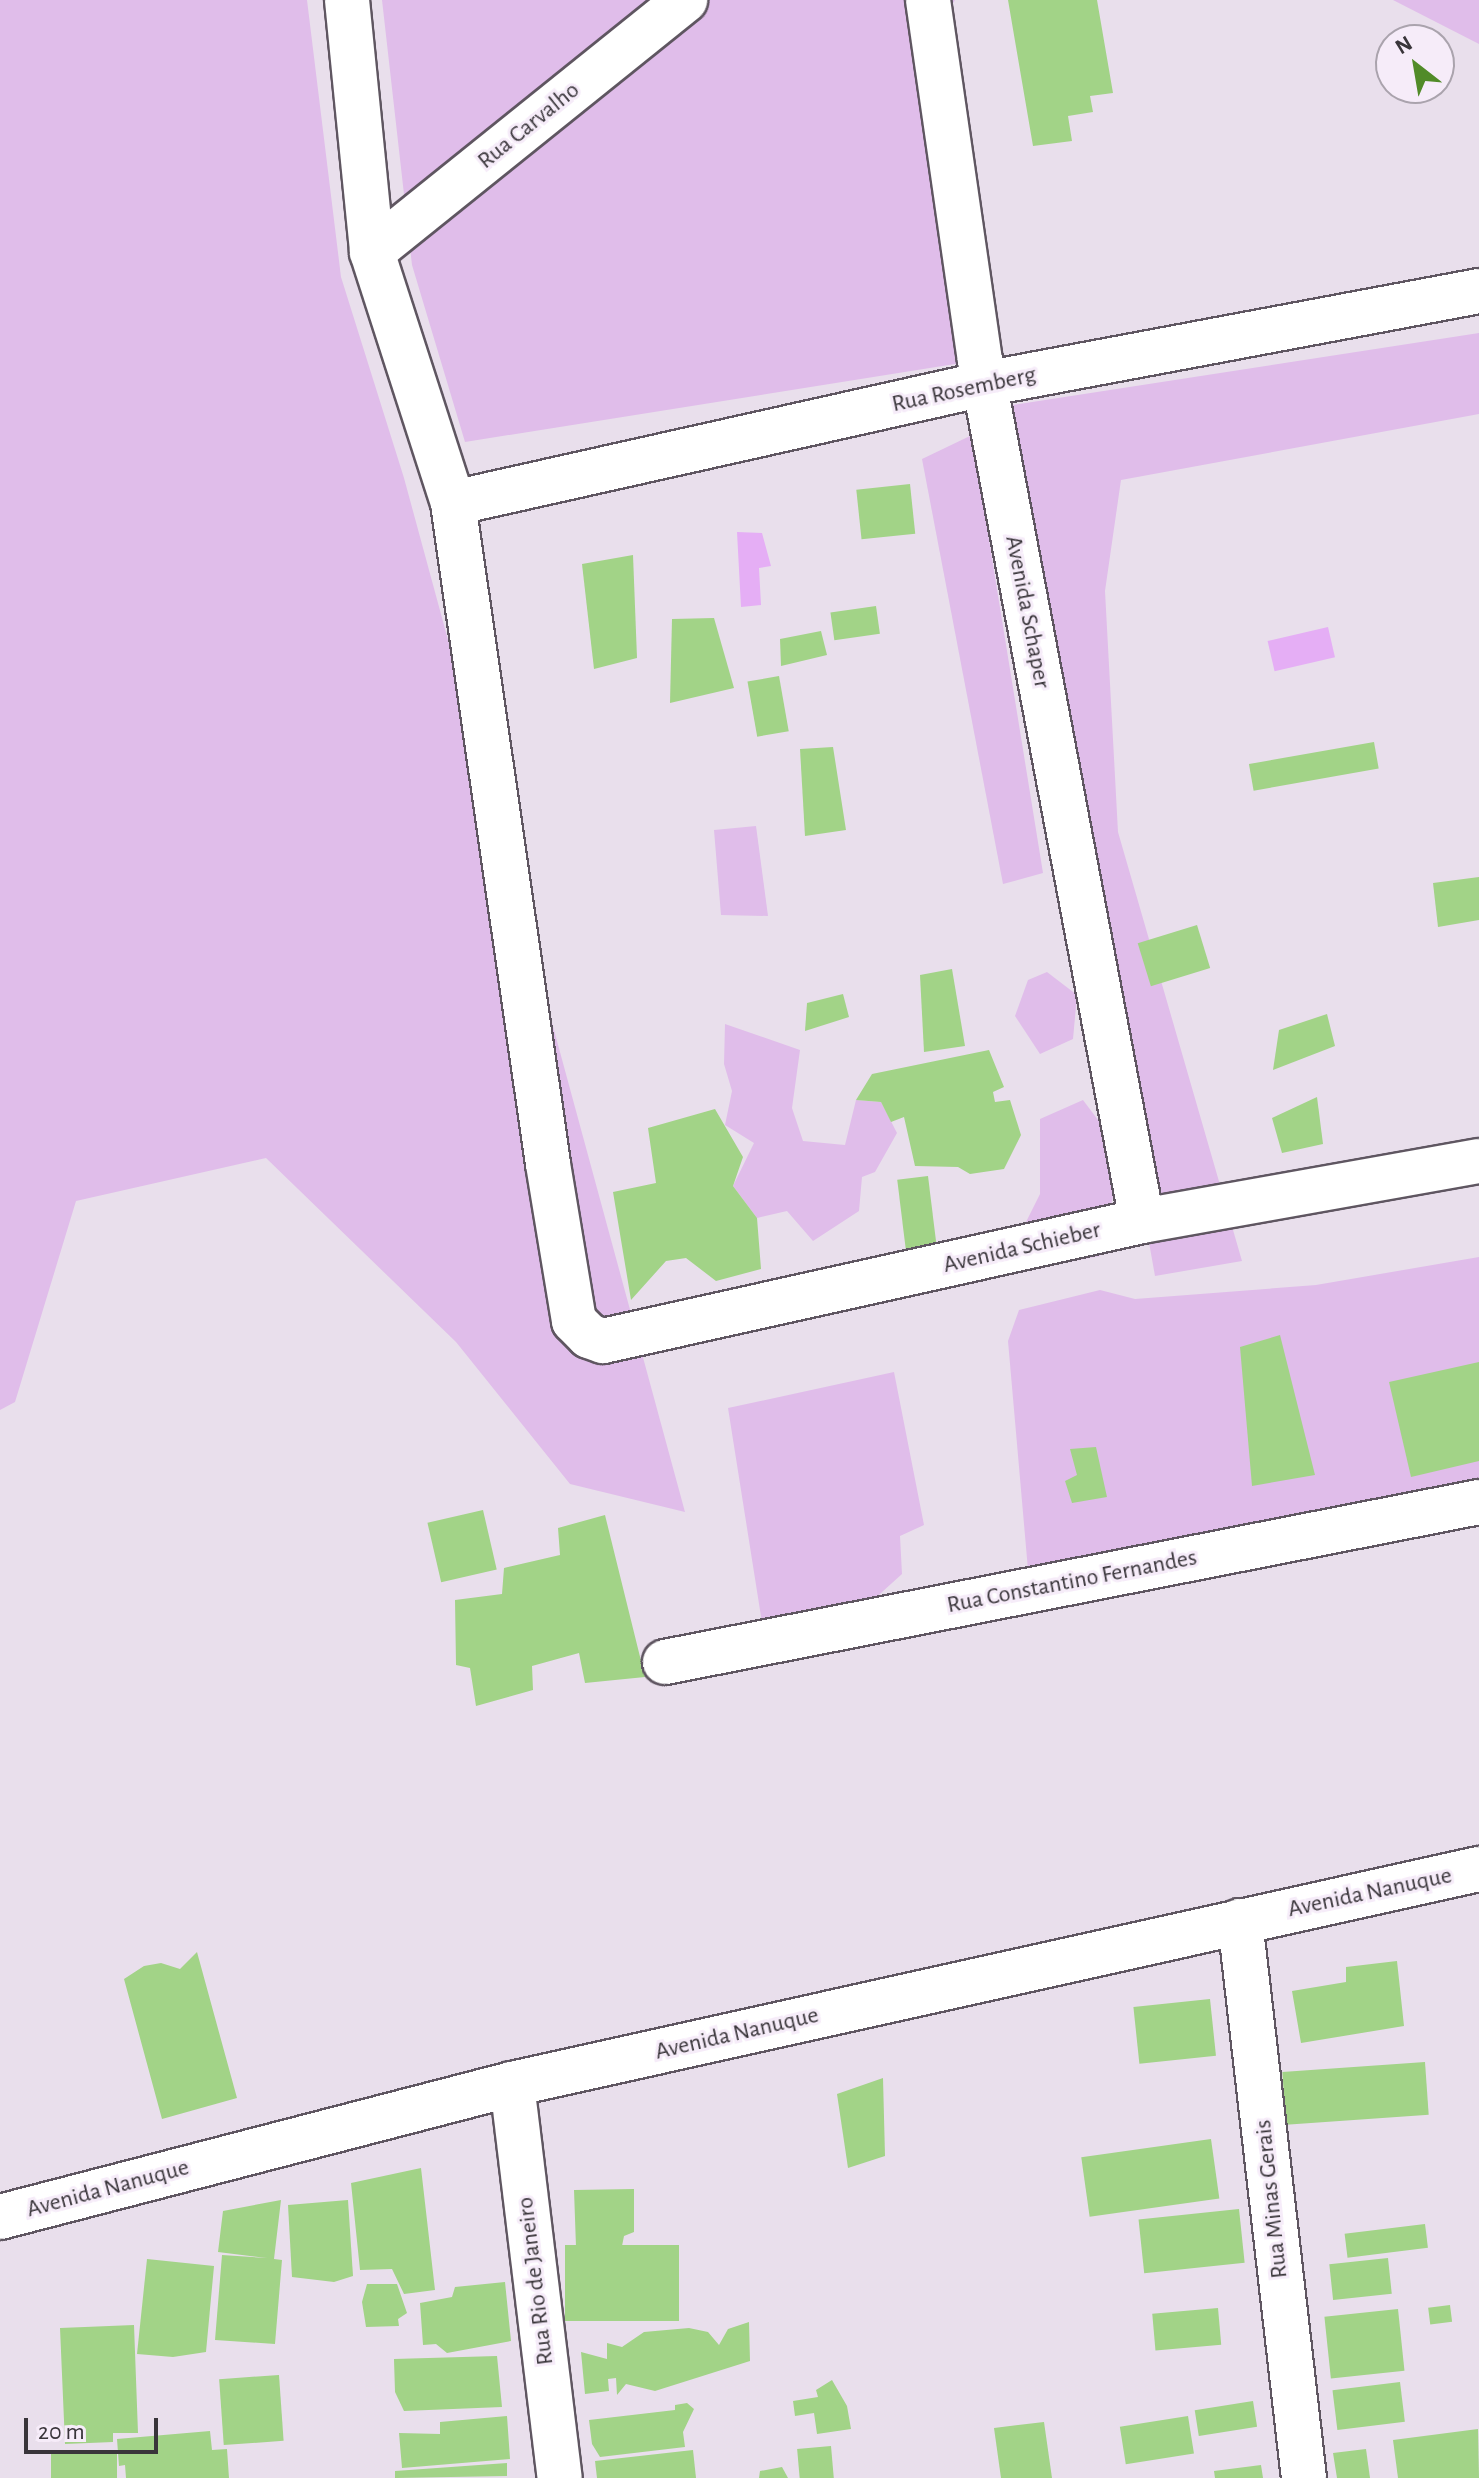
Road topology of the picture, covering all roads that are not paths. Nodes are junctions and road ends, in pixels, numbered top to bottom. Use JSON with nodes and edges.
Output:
{"nodes":[{"id":1,"x":347,"y":0,"type":"edge"},
{"id":2,"x":685,"y":0,"type":"edge"},
{"id":3,"x":928,"y":0,"type":"edge"},
{"id":4,"x":372,"y":252,"type":"junction"},
{"id":5,"x":1479,"y":291,"type":"edge"},
{"id":6,"x":984,"y":384,"type":"junction"},
{"id":7,"x":453,"y":503,"type":"junction"},
{"id":8,"x":1479,"y":1161,"type":"edge"},
{"id":9,"x":1142,"y":1221,"type":"junction"},
{"id":10,"x":1479,"y":1502,"type":"edge"},
{"id":11,"x":665,"y":1662,"type":"dead end"},
{"id":12,"x":1479,"y":1869,"type":"edge"},
{"id":13,"x":1240,"y":1921,"type":"junction"},
{"id":14,"x":512,"y":2084,"type":"junction"},
{"id":15,"x":0,"y":2217,"type":"edge"},
{"id":16,"x":560,"y":2478,"type":"edge"},
{"id":17,"x":1304,"y":2478,"type":"edge"}],
"edges":[{"from":1,"to":4,"type":"street"},
{"from":2,"to":4,"type":"street","name":"Rua Carvalho"},
{"from":3,"to":6,"type":"street","name":"Avenida Schaper"},
{"from":4,"to":7,"type":"street"},
{"from":5,"to":6,"type":"street","name":"Rua Rosemberg"},
{"from":6,"to":7,"type":"street","name":"Rua Rosemberg"},
{"from":6,"to":9,"type":"street","name":"Avenida Schaper"},
{"from":7,"to":9,"type":"street","name":"Avenida Schieber"},
{"from":8,"to":9,"type":"street","name":"Avenida Schieber"},
{"from":10,"to":11,"type":"street","name":"Rua Constantino Fernandes"},
{"from":12,"to":13,"type":"street","name":"Avenida Nanuque"},
{"from":13,"to":14,"type":"street","name":"Avenida Nanuque"},
{"from":13,"to":17,"type":"street","name":"Rua Minas Gerais"},
{"from":14,"to":15,"type":"street","name":"Avenida Nanuque"},
{"from":14,"to":16,"type":"street","name":"Rua Rio de Janeiro"}]}
